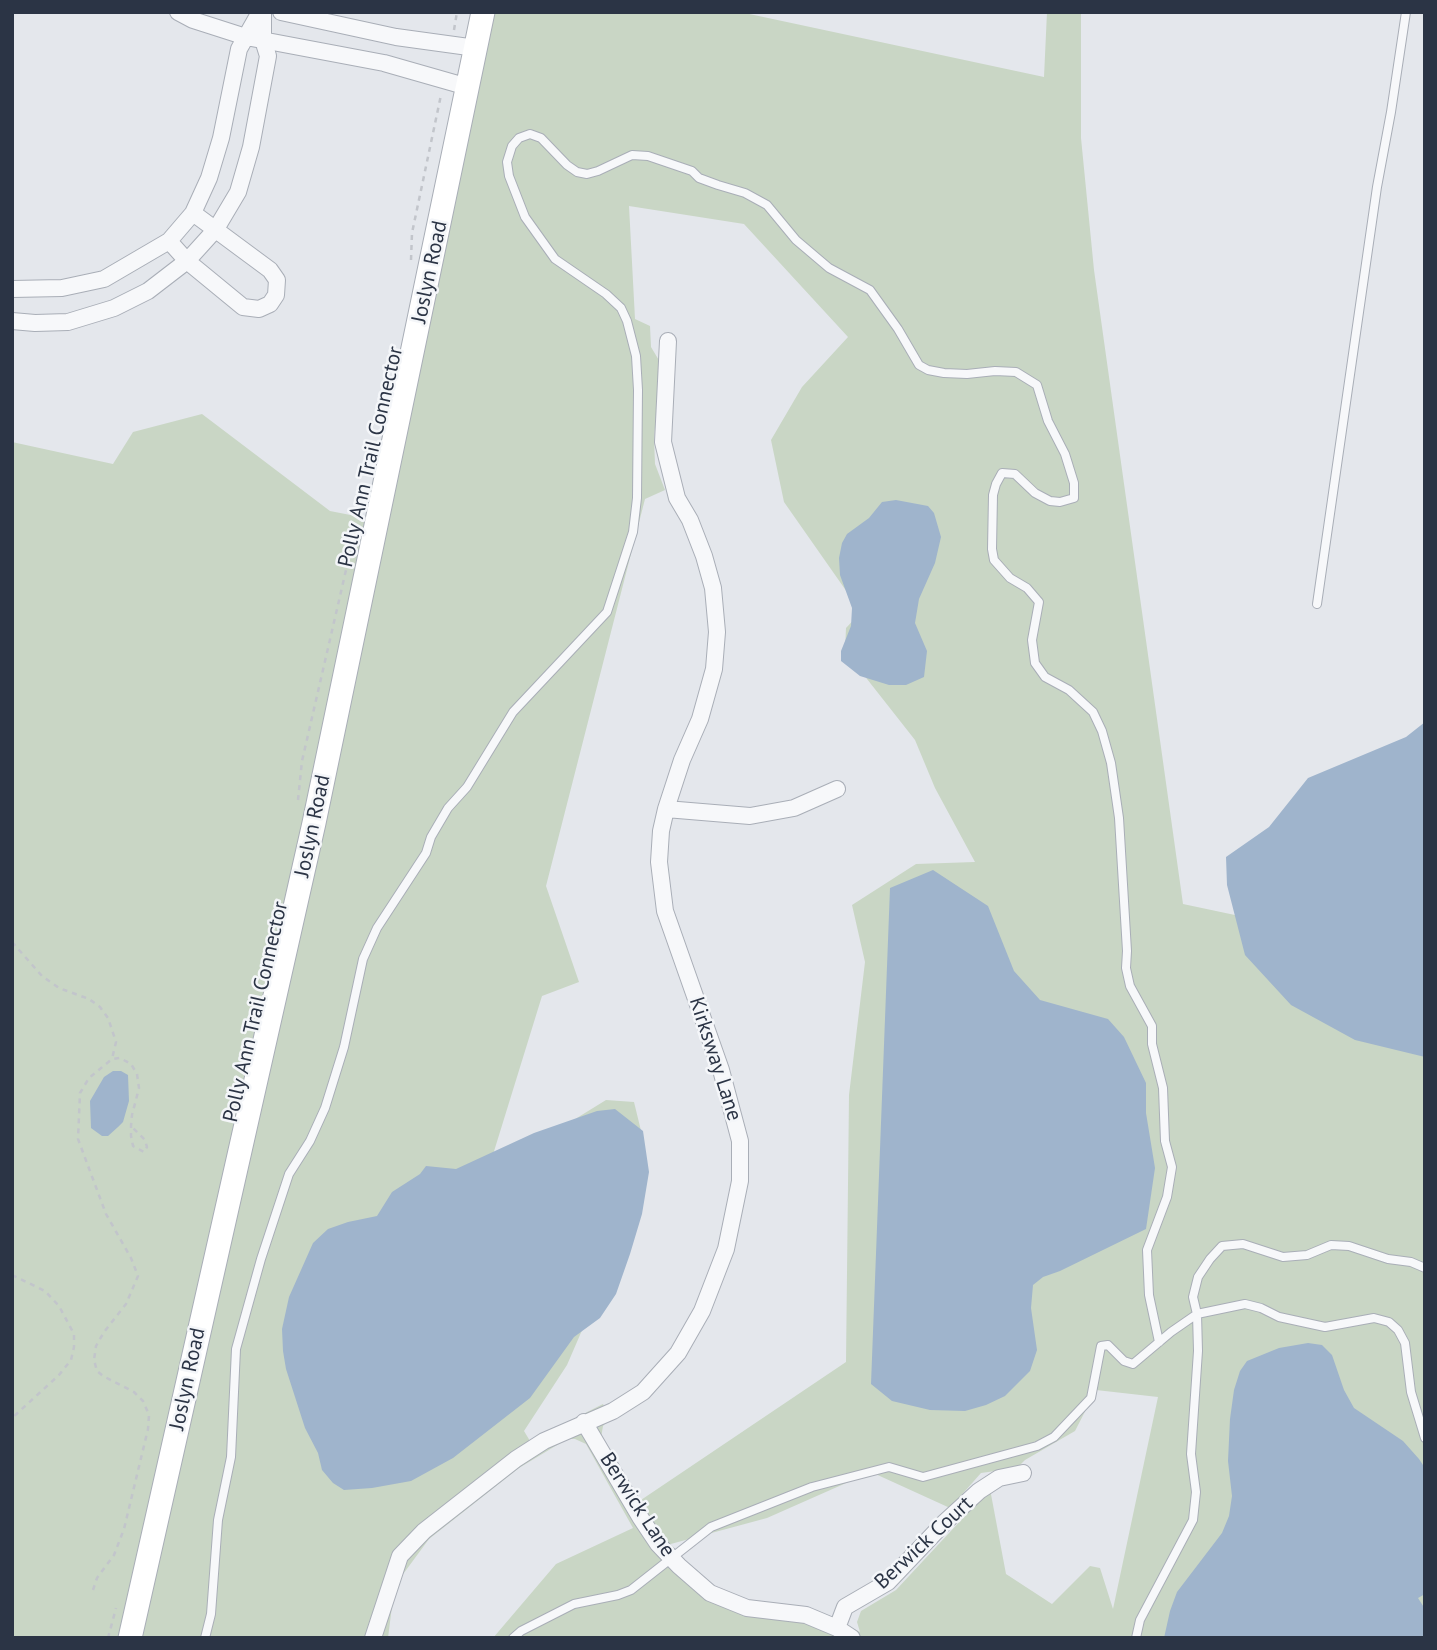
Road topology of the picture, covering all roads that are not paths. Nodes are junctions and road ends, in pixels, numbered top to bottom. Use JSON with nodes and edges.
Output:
{"nodes":[{"id":1,"x":178,"y":12,"type":"edge"},
{"id":2,"x":261,"y":12,"type":"edge"},
{"id":3,"x":281,"y":12,"type":"edge"},
{"id":4,"x":483,"y":12,"type":"edge"},
{"id":5,"x":1406,"y":12,"type":"edge"},
{"id":6,"x":246,"y":37,"type":"junction"},
{"id":7,"x":263,"y":40,"type":"junction"},
{"id":8,"x":476,"y":48,"type":"junction"},
{"id":9,"x":468,"y":88,"type":"junction"},
{"id":10,"x":193,"y":213,"type":"junction"},
{"id":11,"x":216,"y":229,"type":"junction"},
{"id":12,"x":169,"y":241,"type":"junction"},
{"id":13,"x":187,"y":261,"type":"junction"},
{"id":14,"x":12,"y":289,"type":"edge"},
{"id":15,"x":12,"y":321,"type":"edge"},
{"id":16,"x":668,"y":341,"type":"dead end"},
{"id":17,"x":1317,"y":604,"type":"dead end"},
{"id":18,"x":837,"y":789,"type":"dead end"},
{"id":19,"x":666,"y":809,"type":"junction"},
{"id":20,"x":1425,"y":1268,"type":"edge"},
{"id":21,"x":1197,"y":1314,"type":"junction"},
{"id":22,"x":1159,"y":1342,"type":"junction"},
{"id":23,"x":584,"y":1422,"type":"junction"},
{"id":24,"x":1425,"y":1438,"type":"edge"},
{"id":25,"x":1023,"y":1474,"type":"dead end"},
{"id":26,"x":670,"y":1558,"type":"junction"},
{"id":27,"x":837,"y":1628,"type":"junction"},
{"id":28,"x":130,"y":1638,"type":"edge"},
{"id":29,"x":205,"y":1638,"type":"edge"},
{"id":30,"x":373,"y":1638,"type":"edge"},
{"id":31,"x":513,"y":1638,"type":"edge"},
{"id":32,"x":852,"y":1638,"type":"edge"},
{"id":33,"x":1136,"y":1638,"type":"edge"}],
"edges":[{"from":1,"to":6,"type":"street"},
{"from":2,"to":6,"type":"street"},
{"from":2,"to":7,"type":"street"},
{"from":3,"to":8,"type":"street"},
{"from":4,"to":8,"type":"street","name":"Joslyn Road"},
{"from":5,"to":17,"type":"lane"},
{"from":6,"to":7,"type":"street"},
{"from":6,"to":10,"type":"street"},
{"from":7,"to":9,"type":"street"},
{"from":7,"to":11,"type":"street"},
{"from":8,"to":9,"type":"street","name":"Joslyn Road"},
{"from":9,"to":28,"type":"street","name":"Joslyn Road"},
{"from":10,"to":11,"type":"street"},
{"from":10,"to":12,"type":"street"},
{"from":11,"to":13,"type":"street"},
{"from":11,"to":13,"type":"street"},
{"from":12,"to":13,"type":"street"},
{"from":12,"to":14,"type":"street"},
{"from":13,"to":15,"type":"street"},
{"from":16,"to":19,"type":"street","name":"Kirksway Lane"},
{"from":18,"to":19,"type":"street"},
{"from":19,"to":23,"type":"street","name":"Kirksway Lane"},
{"from":20,"to":21,"type":"lane"},
{"from":21,"to":22,"type":"lane"},
{"from":21,"to":24,"type":"lane"},
{"from":21,"to":33,"type":"lane"},
{"from":22,"to":26,"type":"lane"},
{"from":22,"to":29,"type":"lane"},
{"from":23,"to":26,"type":"street","name":"Berwick Lane"},
{"from":23,"to":30,"type":"street","name":"Kirksway Lane"},
{"from":25,"to":27,"type":"street","name":"Berwick Court"},
{"from":26,"to":27,"type":"street","name":"Berwick Lane"},
{"from":26,"to":31,"type":"lane"},
{"from":27,"to":32,"type":"street","name":"Berwick Lane"}]}
